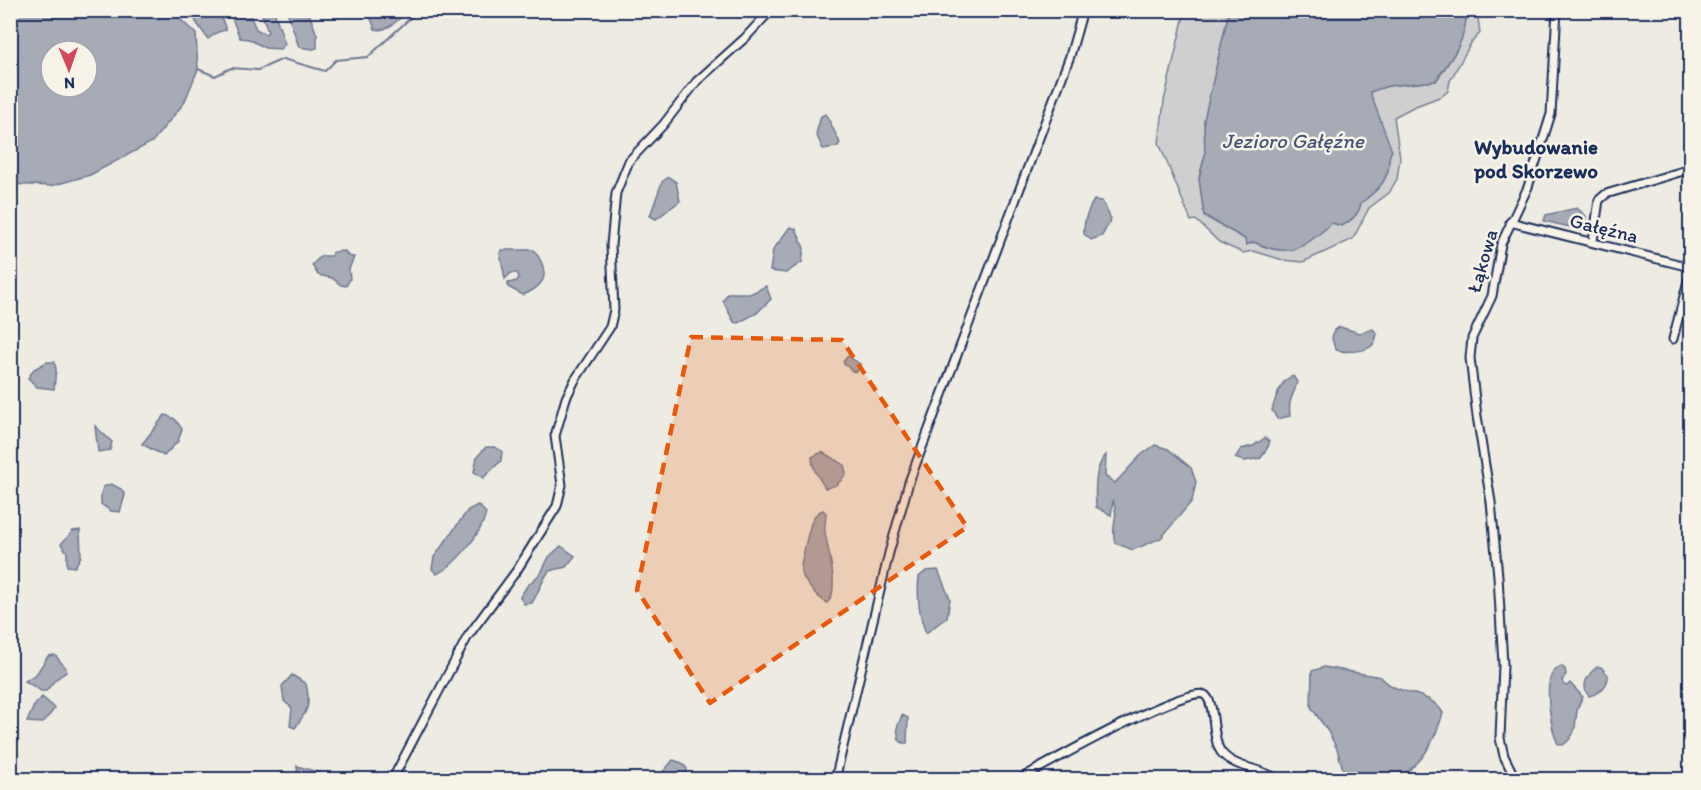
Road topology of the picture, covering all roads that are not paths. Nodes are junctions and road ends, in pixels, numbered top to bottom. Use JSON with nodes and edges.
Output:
{"nodes":[{"id":1,"x":771,"y":10,"type":"edge"},
{"id":2,"x":1083,"y":10,"type":"edge"},
{"id":3,"x":1557,"y":10,"type":"edge"},
{"id":4,"x":1690,"y":169,"type":"edge"},
{"id":5,"x":1510,"y":222,"type":"junction"},
{"id":6,"x":1593,"y":241,"type":"junction"},
{"id":7,"x":1690,"y":267,"type":"edge"},
{"id":8,"x":1690,"y":273,"type":"edge"},
{"id":9,"x":1673,"y":339,"type":"dead end"},
{"id":10,"x":392,"y":780,"type":"edge"},
{"id":11,"x":835,"y":780,"type":"edge"},
{"id":12,"x":1018,"y":780,"type":"edge"},
{"id":13,"x":1278,"y":780,"type":"edge"},
{"id":14,"x":1516,"y":780,"type":"edge"}],
"edges":[{"from":1,"to":10,"type":"street"},
{"from":2,"to":11,"type":"street"},
{"from":3,"to":5,"type":"street","name":"Łąkowa"},
{"from":4,"to":6,"type":"street"},
{"from":5,"to":6,"type":"street","name":"Gałęźna"},
{"from":5,"to":14,"type":"street","name":"Łąkowa"},
{"from":6,"to":7,"type":"street","name":"Gałęźna"},
{"from":8,"to":9,"type":"street"},
{"from":12,"to":13,"type":"street"}]}
